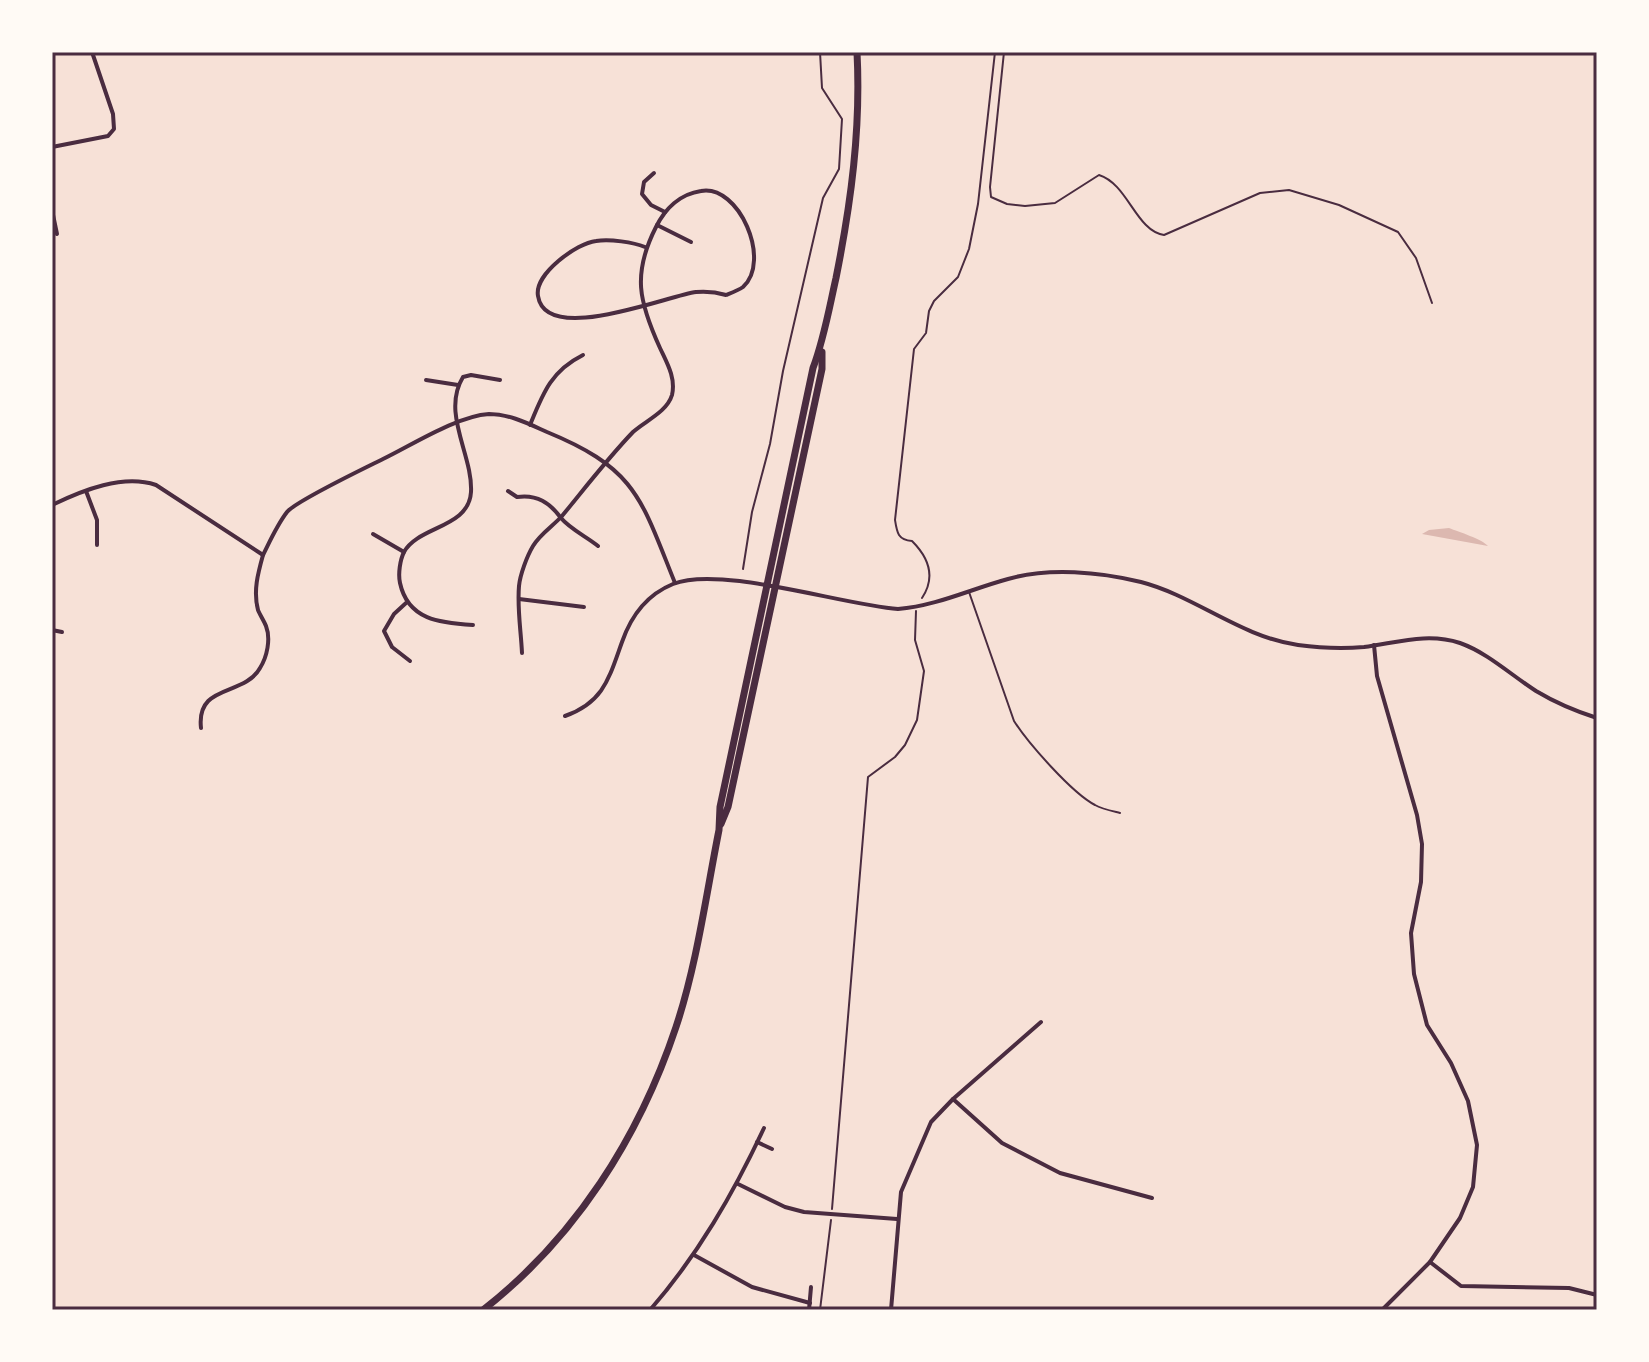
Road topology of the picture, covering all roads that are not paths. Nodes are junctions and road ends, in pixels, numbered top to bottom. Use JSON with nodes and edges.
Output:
{"nodes":[{"id":1,"x":92,"y":52,"type":"edge"},
{"id":2,"x":857,"y":52,"type":"edge"},
{"id":3,"x":1004,"y":52,"type":"edge"},
{"id":4,"x":52,"y":147,"type":"edge"},
{"id":5,"x":654,"y":173,"type":"dead end"},
{"id":6,"x":52,"y":210,"type":"edge"},
{"id":7,"x":665,"y":212,"type":"junction"},
{"id":8,"x":657,"y":225,"type":"junction"},
{"id":9,"x":57,"y":234,"type":"dead end"},
{"id":10,"x":691,"y":242,"type":"dead end"},
{"id":11,"x":645,"y":247,"type":"junction"},
{"id":12,"x":1432,"y":303,"type":"dead end"},
{"id":13,"x":643,"y":305,"type":"junction"},
{"id":14,"x":822,"y":345,"type":"junction"},
{"id":15,"x":583,"y":355,"type":"dead end"},
{"id":16,"x":426,"y":380,"type":"dead end"},
{"id":17,"x":500,"y":380,"type":"dead end"},
{"id":18,"x":458,"y":385,"type":"junction"},
{"id":19,"x":457,"y":423,"type":"junction"},
{"id":20,"x":530,"y":425,"type":"junction"},
{"id":21,"x":607,"y":463,"type":"junction"},
{"id":22,"x":86,"y":491,"type":"junction"},
{"id":23,"x":508,"y":491,"type":"dead end"},
{"id":24,"x":52,"y":505,"type":"edge"},
{"id":25,"x":561,"y":517,"type":"junction"},
{"id":26,"x":373,"y":534,"type":"dead end"},
{"id":27,"x":97,"y":545,"type":"dead end"},
{"id":28,"x":598,"y":546,"type":"dead end"},
{"id":29,"x":404,"y":552,"type":"junction"},
{"id":30,"x":263,"y":555,"type":"junction"},
{"id":31,"x":675,"y":583,"type":"junction"},
{"id":32,"x":765,"y":586,"type":"junction"},
{"id":33,"x":777,"y":587,"type":"junction"},
{"id":34,"x":969,"y":591,"type":"junction"},
{"id":35,"x":519,"y":599,"type":"junction"},
{"id":36,"x":406,"y":603,"type":"junction"},
{"id":37,"x":584,"y":607,"type":"dead end"},
{"id":38,"x":473,"y":625,"type":"dead end"},
{"id":39,"x":52,"y":630,"type":"edge"},
{"id":40,"x":62,"y":632,"type":"dead end"},
{"id":41,"x":1374,"y":645,"type":"junction"},
{"id":42,"x":522,"y":653,"type":"dead end"},
{"id":43,"x":410,"y":661,"type":"dead end"},
{"id":44,"x":565,"y":716,"type":"dead end"},
{"id":45,"x":1597,"y":718,"type":"edge"},
{"id":46,"x":201,"y":728,"type":"dead end"},
{"id":47,"x":1120,"y":813,"type":"dead end"},
{"id":48,"x":719,"y":830,"type":"junction"},
{"id":49,"x":1041,"y":1022,"type":"dead end"},
{"id":50,"x":953,"y":1099,"type":"junction"},
{"id":51,"x":764,"y":1128,"type":"dead end"},
{"id":52,"x":757,"y":1142,"type":"junction"},
{"id":53,"x":772,"y":1149,"type":"dead end"},
{"id":54,"x":738,"y":1184,"type":"junction"},
{"id":55,"x":1152,"y":1198,"type":"dead end"},
{"id":56,"x":897,"y":1219,"type":"junction"},
{"id":57,"x":694,"y":1255,"type":"junction"},
{"id":58,"x":1430,"y":1262,"type":"junction"},
{"id":59,"x":811,"y":1287,"type":"dead end"},
{"id":60,"x":1597,"y":1295,"type":"edge"},
{"id":61,"x":810,"y":1303,"type":"junction"},
{"id":62,"x":483,"y":1310,"type":"edge"},
{"id":63,"x":650,"y":1310,"type":"edge"},
{"id":64,"x":809,"y":1310,"type":"edge"},
{"id":65,"x":891,"y":1310,"type":"edge"},
{"id":66,"x":1382,"y":1310,"type":"edge"}],
"edges":[{"from":1,"to":4,"type":"street"},
{"from":2,"to":14,"type":"highway"},
{"from":3,"to":12,"type":"lane"},
{"from":5,"to":7,"type":"street"},
{"from":6,"to":9,"type":"street"},
{"from":7,"to":8,"type":"street"},
{"from":7,"to":13,"type":"street"},
{"from":8,"to":10,"type":"street"},
{"from":8,"to":11,"type":"street"},
{"from":11,"to":13,"type":"street"},
{"from":11,"to":13,"type":"street"},
{"from":13,"to":21,"type":"street"},
{"from":14,"to":32,"type":"highway"},
{"from":14,"to":33,"type":"highway"},
{"from":15,"to":20,"type":"street"},
{"from":16,"to":18,"type":"street"},
{"from":17,"to":18,"type":"street"},
{"from":18,"to":19,"type":"street"},
{"from":19,"to":20,"type":"street"},
{"from":19,"to":29,"type":"street"},
{"from":19,"to":30,"type":"street"},
{"from":20,"to":21,"type":"street"},
{"from":21,"to":25,"type":"street"},
{"from":21,"to":31,"type":"street"},
{"from":22,"to":24,"type":"street"},
{"from":22,"to":27,"type":"street"},
{"from":22,"to":30,"type":"street"},
{"from":23,"to":25,"type":"street"},
{"from":25,"to":28,"type":"street"},
{"from":25,"to":35,"type":"street"},
{"from":26,"to":29,"type":"street"},
{"from":29,"to":36,"type":"street"},
{"from":30,"to":46,"type":"street"},
{"from":31,"to":32,"type":"street"},
{"from":31,"to":44,"type":"street"},
{"from":32,"to":33,"type":"street"},
{"from":32,"to":48,"type":"highway"},
{"from":33,"to":34,"type":"street"},
{"from":33,"to":48,"type":"highway"},
{"from":34,"to":41,"type":"street"},
{"from":34,"to":47,"type":"lane"},
{"from":35,"to":37,"type":"street"},
{"from":35,"to":42,"type":"street"},
{"from":36,"to":38,"type":"street"},
{"from":36,"to":43,"type":"street"},
{"from":39,"to":40,"type":"street"},
{"from":41,"to":45,"type":"street"},
{"from":41,"to":58,"type":"street"},
{"from":48,"to":62,"type":"highway"},
{"from":49,"to":50,"type":"street"},
{"from":50,"to":55,"type":"street"},
{"from":50,"to":56,"type":"street"},
{"from":51,"to":52,"type":"street"},
{"from":52,"to":53,"type":"street"},
{"from":52,"to":54,"type":"street"},
{"from":54,"to":56,"type":"street"},
{"from":54,"to":57,"type":"street"},
{"from":56,"to":65,"type":"street"},
{"from":57,"to":61,"type":"street"},
{"from":57,"to":63,"type":"street"},
{"from":58,"to":60,"type":"street"},
{"from":58,"to":66,"type":"street"},
{"from":59,"to":61,"type":"street"},
{"from":61,"to":64,"type":"street"}]}
